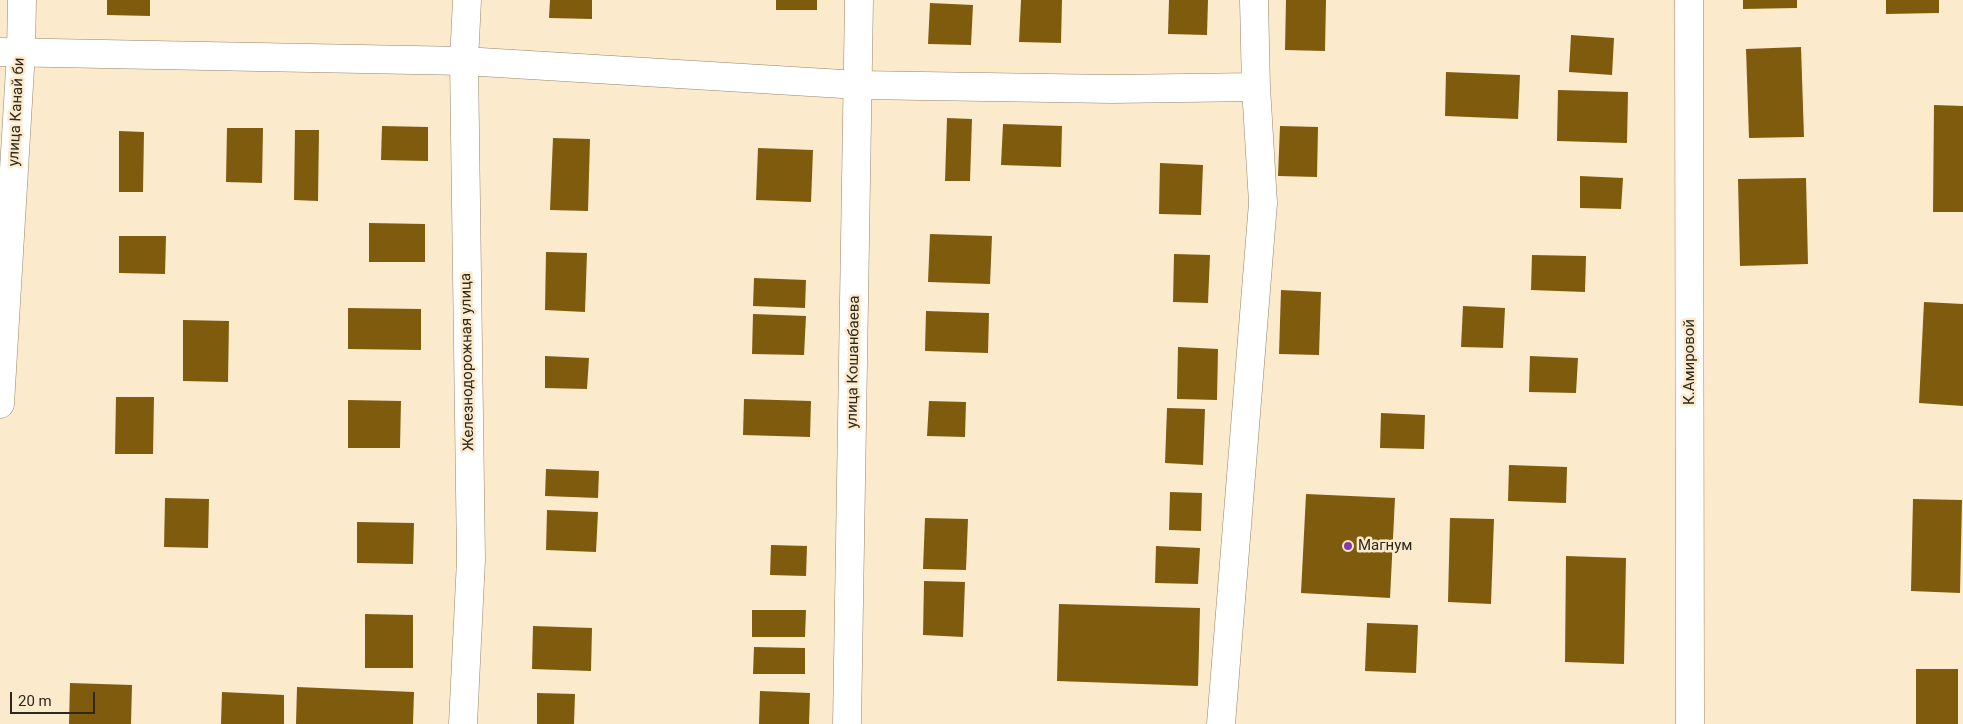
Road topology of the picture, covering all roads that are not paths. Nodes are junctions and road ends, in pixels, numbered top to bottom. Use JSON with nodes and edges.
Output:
{"nodes":[{"id":1,"x":22,"y":0,"type":"edge"},
{"id":2,"x":467,"y":0,"type":"edge"},
{"id":3,"x":859,"y":0,"type":"edge"},
{"id":4,"x":1254,"y":0,"type":"edge"},
{"id":5,"x":1690,"y":0,"type":"edge"},
{"id":6,"x":10,"y":52,"type":"edge"},
{"id":7,"x":464,"y":61,"type":"junction"},
{"id":8,"x":859,"y":85,"type":"junction"},
{"id":9,"x":1256,"y":88,"type":"junction"},
{"id":10,"x":0,"y":404,"type":"edge"},
{"id":11,"x":463,"y":724,"type":"edge"},
{"id":12,"x":847,"y":724,"type":"edge"},
{"id":13,"x":1220,"y":724,"type":"edge"},
{"id":14,"x":1690,"y":724,"type":"edge"}],
"edges":[{"from":1,"to":6,"type":"street","name":"улица Канай би"},
{"from":2,"to":7,"type":"street","name":"Железнодорожная улица"},
{"from":3,"to":8,"type":"street","name":"улица Кошанбаева"},
{"from":4,"to":9,"type":"street"},
{"from":5,"to":14,"type":"street","name":"К.Амировой"},
{"from":6,"to":7,"type":"street"},
{"from":6,"to":10,"type":"street","name":"улица Канай би"},
{"from":7,"to":8,"type":"street"},
{"from":7,"to":11,"type":"street","name":"Железнодорожная улица"},
{"from":8,"to":9,"type":"street"},
{"from":8,"to":12,"type":"street","name":"улица Кошанбаева"},
{"from":9,"to":13,"type":"street"}]}
